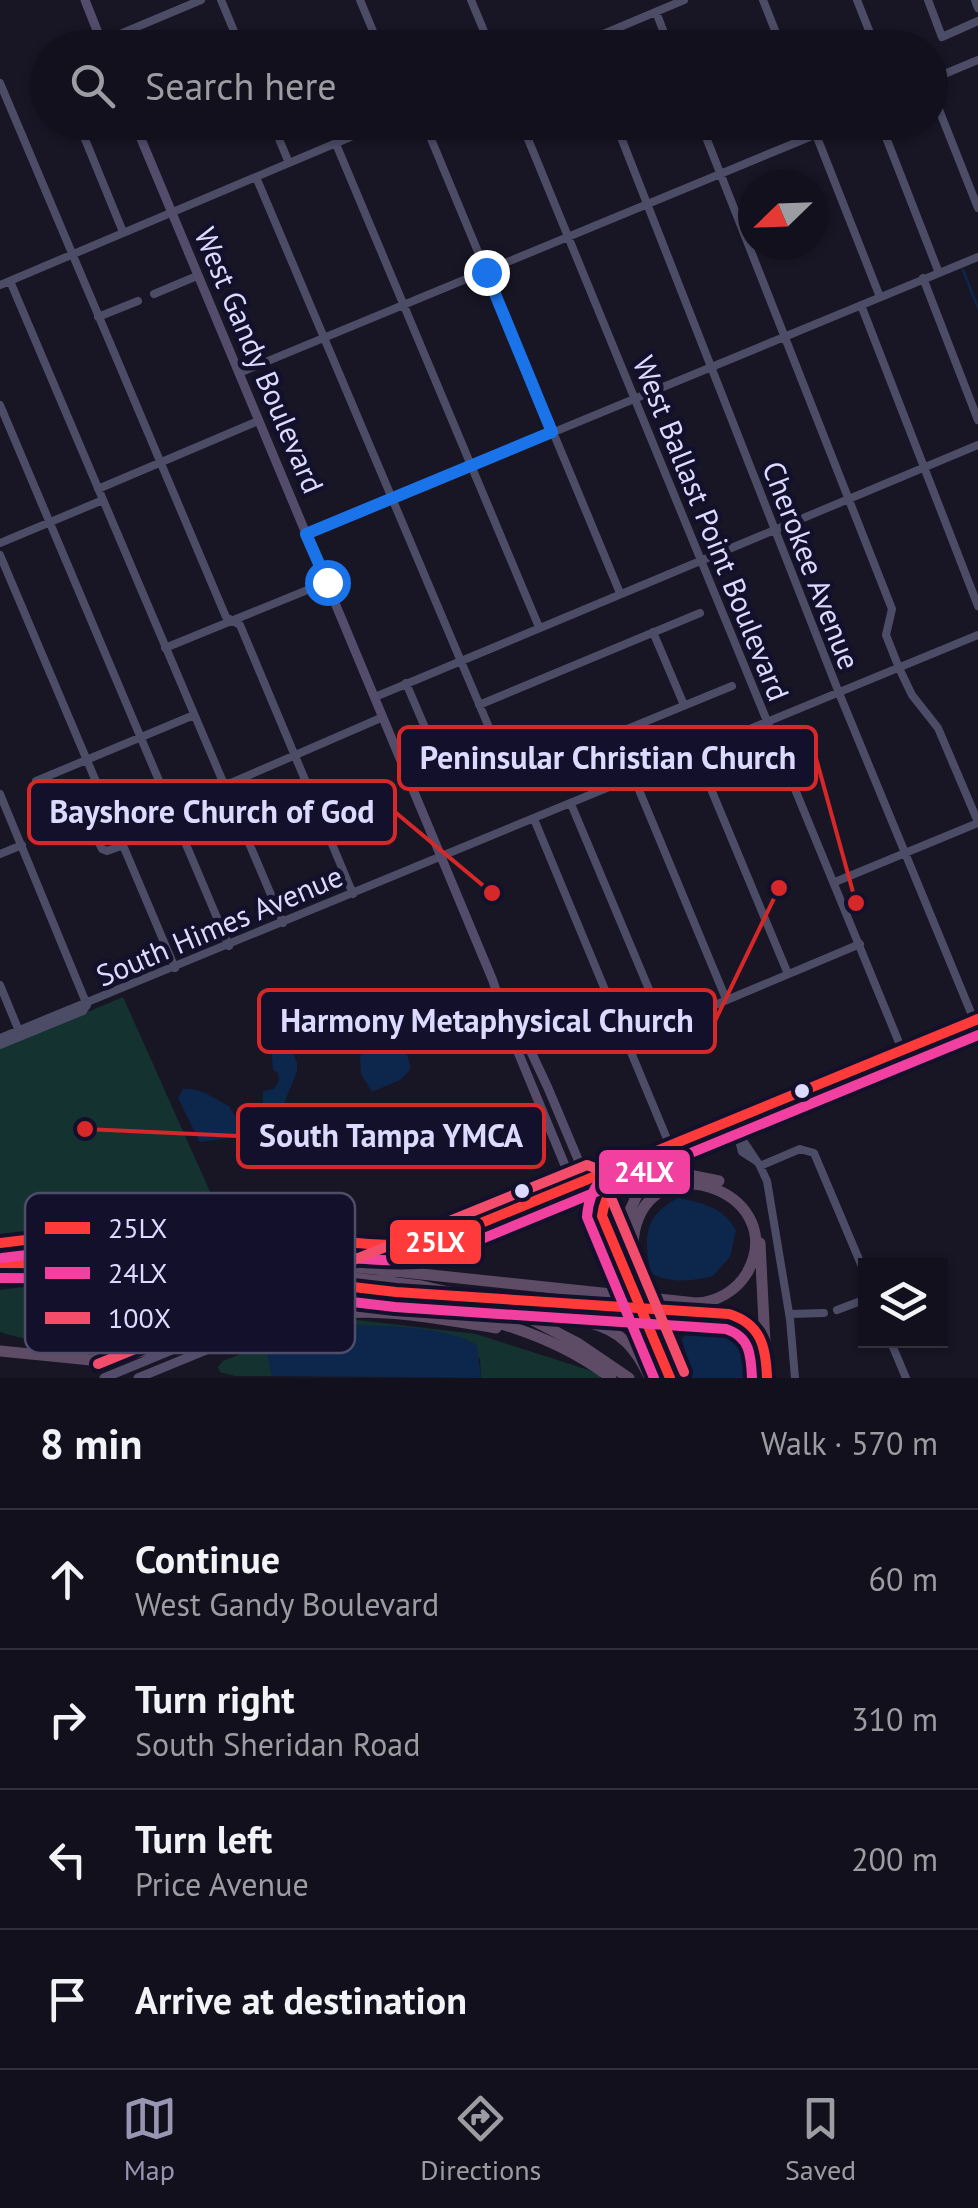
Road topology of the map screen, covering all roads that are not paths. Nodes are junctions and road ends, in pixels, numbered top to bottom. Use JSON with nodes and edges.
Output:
{"nodes":[{"id":1,"x":84,"y":0,"type":"edge"},
{"id":2,"x":200,"y":0,"type":"edge"},
{"id":3,"x":222,"y":0,"type":"edge"},
{"id":4,"x":360,"y":0,"type":"edge"},
{"id":5,"x":472,"y":0,"type":"edge"},
{"id":6,"x":684,"y":0,"type":"edge"},
{"id":7,"x":763,"y":0,"type":"edge"},
{"id":8,"x":857,"y":0,"type":"edge"},
{"id":9,"x":928,"y":0,"type":"edge"},
{"id":10,"x":975,"y":0,"type":"edge"},
{"id":11,"x":978,"y":8,"type":"edge"},
{"id":12,"x":656,"y":12,"type":"junction"},
{"id":13,"x":978,"y":21,"type":"edge"},
{"id":14,"x":97,"y":30,"type":"edge"},
{"id":15,"x":134,"y":30,"type":"edge"},
{"id":16,"x":234,"y":30,"type":"edge"},
{"id":17,"x":372,"y":30,"type":"edge"},
{"id":18,"x":483,"y":30,"type":"edge"},
{"id":19,"x":617,"y":30,"type":"edge"},
{"id":20,"x":663,"y":30,"type":"edge"},
{"id":21,"x":775,"y":30,"type":"edge"},
{"id":22,"x":869,"y":30,"type":"edge"},
{"id":23,"x":940,"y":30,"type":"edge"},
{"id":24,"x":948,"y":34,"type":"edge"},
{"id":25,"x":978,"y":60,"type":"edge"},
{"id":26,"x":948,"y":75,"type":"edge"},
{"id":27,"x":0,"y":83,"type":"edge"},
{"id":28,"x":948,"y":130,"type":"edge"},
{"id":29,"x":85,"y":140,"type":"edge"},
{"id":30,"x":141,"y":140,"type":"edge"},
{"id":31,"x":280,"y":140,"type":"edge"},
{"id":32,"x":345,"y":140,"type":"edge"},
{"id":33,"x":431,"y":140,"type":"edge"},
{"id":34,"x":528,"y":140,"type":"edge"},
{"id":35,"x":622,"y":140,"type":"edge"},
{"id":36,"x":707,"y":140,"type":"edge"},
{"id":37,"x":787,"y":140,"type":"edge"},
{"id":38,"x":818,"y":140,"type":"edge"},
{"id":39,"x":887,"y":140,"type":"edge"},
{"id":40,"x":336,"y":144,"type":"junction"},
{"id":41,"x":290,"y":163,"type":"junction"},
{"id":42,"x":720,"y":174,"type":"junction"},
{"id":43,"x":256,"y":177,"type":"junction"},
{"id":44,"x":647,"y":205,"type":"junction"},
{"id":45,"x":978,"y":208,"type":"edge"},
{"id":46,"x":170,"y":213,"type":"junction"},
{"id":47,"x":123,"y":232,"type":"junction"},
{"id":48,"x":567,"y":238,"type":"junction"},
{"id":49,"x":71,"y":255,"type":"junction"},
{"id":50,"x":978,"y":257,"type":"edge"},
{"id":51,"x":486,"y":272,"type":"junction"},
{"id":52,"x":938,"y":272,"type":"junction"},
{"id":53,"x":197,"y":276,"type":"junction"},
{"id":54,"x":923,"y":278,"type":"junction"},
{"id":55,"x":3,"y":281,"type":"edge"},
{"id":56,"x":154,"y":294,"type":"dead end"},
{"id":57,"x":880,"y":297,"type":"junction"},
{"id":58,"x":138,"y":302,"type":"dead end"},
{"id":59,"x":860,"y":305,"type":"junction"},
{"id":60,"x":403,"y":306,"type":"junction"},
{"id":61,"x":98,"y":317,"type":"junction"},
{"id":62,"x":784,"y":336,"type":"junction"},
{"id":63,"x":324,"y":338,"type":"junction"},
{"id":64,"x":711,"y":367,"type":"junction"},
{"id":65,"x":239,"y":373,"type":"junction"},
{"id":66,"x":634,"y":398,"type":"junction"},
{"id":67,"x":0,"y":405,"type":"edge"},
{"id":68,"x":978,"y":420,"type":"edge"},
{"id":69,"x":258,"y":421,"type":"junction"},
{"id":70,"x":552,"y":432,"type":"junction"},
{"id":71,"x":978,"y":445,"type":"edge"},
{"id":72,"x":159,"y":461,"type":"junction"},
{"id":73,"x":470,"y":466,"type":"junction"},
{"id":74,"x":923,"y":467,"type":"junction"},
{"id":75,"x":98,"y":489,"type":"junction"},
{"id":76,"x":392,"y":499,"type":"junction"},
{"id":77,"x":847,"y":499,"type":"junction"},
{"id":78,"x":102,"y":500,"type":"junction"},
{"id":79,"x":50,"y":523,"type":"junction"},
{"id":80,"x":774,"y":530,"type":"junction"},
{"id":81,"x":306,"y":534,"type":"junction"},
{"id":82,"x":0,"y":543,"type":"edge"},
{"id":83,"x":0,"y":555,"type":"edge"},
{"id":84,"x":700,"y":560,"type":"junction"},
{"id":85,"x":327,"y":582,"type":"junction"},
{"id":86,"x":620,"y":593,"type":"junction"},
{"id":87,"x":978,"y":606,"type":"edge"},
{"id":88,"x":700,"y":613,"type":"dead end"},
{"id":89,"x":232,"y":620,"type":"junction"},
{"id":90,"x":539,"y":627,"type":"junction"},
{"id":91,"x":653,"y":632,"type":"junction"},
{"id":92,"x":978,"y":635,"type":"edge"},
{"id":93,"x":165,"y":648,"type":"junction"},
{"id":94,"x":460,"y":660,"type":"junction"},
{"id":95,"x":899,"y":668,"type":"junction"},
{"id":96,"x":406,"y":683,"type":"junction"},
{"id":97,"x":732,"y":686,"type":"dead end"},
{"id":98,"x":838,"y":694,"type":"junction"},
{"id":99,"x":374,"y":697,"type":"junction"},
{"id":100,"x":479,"y":705,"type":"junction"},
{"id":101,"x":684,"y":705,"type":"junction"},
{"id":102,"x":194,"y":715,"type":"junction"},
{"id":103,"x":383,"y":718,"type":"junction"},
{"id":104,"x":768,"y":723,"type":"junction"},
{"id":105,"x":620,"y":732,"type":"dead end"},
{"id":106,"x":140,"y":737,"type":"junction"},
{"id":107,"x":496,"y":744,"type":"dead end"},
{"id":108,"x":696,"y":752,"type":"junction"},
{"id":109,"x":294,"y":755,"type":"junction"},
{"id":110,"x":86,"y":761,"type":"junction"},
{"id":111,"x":408,"y":778,"type":"junction"},
{"id":112,"x":634,"y":778,"type":"junction"},
{"id":113,"x":36,"y":781,"type":"dead end"},
{"id":114,"x":224,"y":786,"type":"junction"},
{"id":115,"x":0,"y":794,"type":"edge"},
{"id":116,"x":571,"y":804,"type":"junction"},
{"id":117,"x":534,"y":820,"type":"junction"},
{"id":118,"x":978,"y":822,"type":"edge"},
{"id":119,"x":115,"y":831,"type":"junction"},
{"id":120,"x":22,"y":845,"type":"junction"},
{"id":121,"x":122,"y":846,"type":"junction"},
{"id":122,"x":905,"y":853,"type":"junction"},
{"id":123,"x":0,"y":854,"type":"edge"},
{"id":124,"x":441,"y":856,"type":"junction"},
{"id":125,"x":835,"y":882,"type":"junction"},
{"id":126,"x":353,"y":894,"type":"junction"},
{"id":127,"x":283,"y":923,"type":"junction"},
{"id":128,"x":860,"y":944,"type":"junction"},
{"id":129,"x":229,"y":946,"type":"junction"},
{"id":130,"x":175,"y":968,"type":"junction"},
{"id":131,"x":788,"y":974,"type":"junction"},
{"id":132,"x":0,"y":984,"type":"edge"},
{"id":133,"x":726,"y":1000,"type":"junction"},
{"id":134,"x":88,"y":1005,"type":"junction"},
{"id":135,"x":503,"y":1005,"type":"junction"},
{"id":136,"x":976,"y":1020,"type":"edge"},
{"id":137,"x":664,"y":1025,"type":"junction"},
{"id":138,"x":978,"y":1032,"type":"edge"},
{"id":139,"x":20,"y":1033,"type":"junction"},
{"id":140,"x":0,"y":1042,"type":"edge"},
{"id":141,"x":627,"y":1042,"type":"junction"},
{"id":142,"x":903,"y":1050,"type":"junction"},
{"id":143,"x":907,"y":1062,"type":"junction"},
{"id":144,"x":808,"y":1088,"type":"junction"},
{"id":145,"x":814,"y":1102,"type":"junction"},
{"id":146,"x":731,"y":1120,"type":"junction"},
{"id":147,"x":738,"y":1136,"type":"junction"},
{"id":148,"x":670,"y":1146,"type":"junction"},
{"id":149,"x":758,"y":1163,"type":"junction"},
{"id":150,"x":622,"y":1179,"type":"junction"},
{"id":151,"x":587,"y":1180,"type":"junction"},
{"id":152,"x":574,"y":1185,"type":"junction"},
{"id":153,"x":592,"y":1191,"type":"junction"},
{"id":154,"x":578,"y":1197,"type":"junction"},
{"id":155,"x":559,"y":1205,"type":"junction"},
{"id":156,"x":602,"y":1216,"type":"junction"},
{"id":157,"x":590,"y":1224,"type":"junction"},
{"id":158,"x":355,"y":1243,"type":"edge"},
{"id":159,"x":25,"y":1244,"type":"edge"},
{"id":160,"x":430,"y":1244,"type":"junction"},
{"id":161,"x":0,"y":1246,"type":"edge"},
{"id":162,"x":25,"y":1247,"type":"edge"},
{"id":163,"x":858,"y":1258,"type":"edge"},
{"id":164,"x":0,"y":1265,"type":"edge"},
{"id":165,"x":25,"y":1265,"type":"edge"},
{"id":166,"x":25,"y":1267,"type":"edge"},
{"id":167,"x":355,"y":1268,"type":"edge"},
{"id":168,"x":25,"y":1274,"type":"edge"},
{"id":169,"x":355,"y":1274,"type":"edge"},
{"id":170,"x":0,"y":1276,"type":"edge"},
{"id":171,"x":355,"y":1282,"type":"edge"},
{"id":172,"x":355,"y":1286,"type":"edge"},
{"id":173,"x":355,"y":1289,"type":"edge"},
{"id":174,"x":355,"y":1291,"type":"edge"},
{"id":175,"x":396,"y":1292,"type":"junction"},
{"id":176,"x":635,"y":1294,"type":"junction"},
{"id":177,"x":858,"y":1302,"type":"edge"},
{"id":178,"x":668,"y":1306,"type":"junction"},
{"id":179,"x":837,"y":1310,"type":"dead end"},
{"id":180,"x":355,"y":1311,"type":"edge"},
{"id":181,"x":824,"y":1313,"type":"dead end"},
{"id":182,"x":789,"y":1314,"type":"junction"},
{"id":183,"x":551,"y":1341,"type":"junction"},
{"id":184,"x":765,"y":1343,"type":"junction"},
{"id":185,"x":893,"y":1348,"type":"edge"},
{"id":186,"x":0,"y":1352,"type":"edge"},
{"id":187,"x":132,"y":1353,"type":"edge"},
{"id":188,"x":162,"y":1353,"type":"edge"},
{"id":189,"x":198,"y":1353,"type":"edge"},
{"id":190,"x":104,"y":1378,"type":"edge"},
{"id":191,"x":138,"y":1378,"type":"edge"},
{"id":192,"x":611,"y":1378,"type":"edge"},
{"id":193,"x":629,"y":1378,"type":"edge"},
{"id":194,"x":652,"y":1378,"type":"edge"},
{"id":195,"x":670,"y":1378,"type":"edge"},
{"id":196,"x":681,"y":1378,"type":"edge"},
{"id":197,"x":767,"y":1378,"type":"edge"},
{"id":198,"x":795,"y":1378,"type":"edge"},
{"id":199,"x":906,"y":1378,"type":"edge"}],
"edges":[{"from":1,"to":14,"type":"main road"},
{"from":2,"to":15,"type":"street"},
{"from":3,"to":16,"type":"street"},
{"from":4,"to":17,"type":"street"},
{"from":5,"to":18,"type":"street"},
{"from":6,"to":12,"type":"street"},
{"from":7,"to":21,"type":"street"},
{"from":8,"to":22,"type":"street"},
{"from":9,"to":23,"type":"street"},
{"from":10,"to":11,"type":"street"},
{"from":12,"to":19,"type":"street"},
{"from":12,"to":20,"type":"street"},
{"from":13,"to":24,"type":"street"},
{"from":25,"to":26,"type":"street"},
{"from":27,"to":49,"type":"street"},
{"from":28,"to":45,"type":"street"},
{"from":29,"to":47,"type":"street"},
{"from":30,"to":46,"type":"main road","name":"West Gandy Boulevard"},
{"from":31,"to":41,"type":"street"},
{"from":32,"to":40,"type":"street"},
{"from":33,"to":51,"type":"street"},
{"from":34,"to":48,"type":"street","name":"West Ballast Point Boulevard"},
{"from":35,"to":44,"type":"street","name":"Cherokee Avenue"},
{"from":36,"to":42,"type":"street"},
{"from":37,"to":42,"type":"street"},
{"from":38,"to":57,"type":"street"},
{"from":39,"to":52,"type":"street"},
{"from":40,"to":41,"type":"street"},
{"from":40,"to":60,"type":"street"},
{"from":41,"to":43,"type":"street"},
{"from":42,"to":44,"type":"street"},
{"from":42,"to":62,"type":"street"},
{"from":43,"to":46,"type":"street"},
{"from":43,"to":63,"type":"street"},
{"from":44,"to":48,"type":"street"},
{"from":44,"to":64,"type":"street","name":"Cherokee Avenue"},
{"from":46,"to":47,"type":"street"},
{"from":46,"to":53,"type":"main road","name":"West Gandy Boulevard"},
{"from":47,"to":49,"type":"street"},
{"from":48,"to":51,"type":"street"},
{"from":48,"to":66,"type":"street","name":"West Ballast Point Boulevard"},
{"from":49,"to":55,"type":"street"},
{"from":49,"to":61,"type":"street"},
{"from":50,"to":52,"type":"street"},
{"from":51,"to":60,"type":"street"},
{"from":51,"to":70,"type":"street"},
{"from":52,"to":54,"type":"street"},
{"from":53,"to":56,"type":"street"},
{"from":53,"to":65,"type":"main road","name":"West Gandy Boulevard"},
{"from":54,"to":57,"type":"street"},
{"from":54,"to":68,"type":"street"},
{"from":55,"to":75,"type":"street"},
{"from":57,"to":59,"type":"street"},
{"from":58,"to":61,"type":"street"},
{"from":59,"to":62,"type":"street"},
{"from":59,"to":74,"type":"street"},
{"from":60,"to":63,"type":"street"},
{"from":60,"to":73,"type":"street"},
{"from":61,"to":72,"type":"street"},
{"from":62,"to":64,"type":"street"},
{"from":62,"to":77,"type":"street"},
{"from":63,"to":65,"type":"street"},
{"from":63,"to":76,"type":"street"},
{"from":64,"to":66,"type":"street"},
{"from":64,"to":80,"type":"street","name":"Cherokee Avenue"},
{"from":65,"to":69,"type":"main road","name":"West Gandy Boulevard"},
{"from":66,"to":70,"type":"street"},
{"from":66,"to":84,"type":"street","name":"West Ballast Point Boulevard"},
{"from":67,"to":79,"type":"street"},
{"from":69,"to":72,"type":"street"},
{"from":69,"to":81,"type":"main road","name":"West Gandy Boulevard"},
{"from":70,"to":73,"type":"street"},
{"from":70,"to":86,"type":"street"},
{"from":71,"to":74,"type":"street"},
{"from":72,"to":75,"type":"street"},
{"from":72,"to":89,"type":"street"},
{"from":73,"to":76,"type":"street"},
{"from":73,"to":90,"type":"street"},
{"from":74,"to":77,"type":"street"},
{"from":74,"to":87,"type":"street"},
{"from":75,"to":78,"type":"street"},
{"from":76,"to":81,"type":"street"},
{"from":76,"to":94,"type":"street"},
{"from":77,"to":80,"type":"street"},
{"from":77,"to":95,"type":"street"},
{"from":78,"to":79,"type":"street"},
{"from":78,"to":93,"type":"street"},
{"from":79,"to":82,"type":"street"},
{"from":79,"to":106,"type":"street"},
{"from":80,"to":84,"type":"street"},
{"from":80,"to":98,"type":"street","name":"Cherokee Avenue"},
{"from":81,"to":85,"type":"main road","name":"West Gandy Boulevard"},
{"from":83,"to":110,"type":"street"},
{"from":84,"to":86,"type":"street"},
{"from":84,"to":104,"type":"street","name":"West Ballast Point Boulevard"},
{"from":85,"to":89,"type":"street"},
{"from":85,"to":99,"type":"main road","name":"West Gandy Boulevard"},
{"from":86,"to":90,"type":"street"},
{"from":88,"to":91,"type":"street"},
{"from":89,"to":93,"type":"street"},
{"from":89,"to":109,"type":"street"},
{"from":90,"to":94,"type":"street"},
{"from":91,"to":100,"type":"street"},
{"from":91,"to":101,"type":"street"},
{"from":92,"to":95,"type":"street","name":"South Himes Avenue"},
{"from":93,"to":102,"type":"street"},
{"from":94,"to":96,"type":"street"},
{"from":94,"to":100,"type":"street"},
{"from":95,"to":98,"type":"street","name":"South Himes Avenue"},
{"from":95,"to":118,"type":"street"},
{"from":96,"to":99,"type":"street"},
{"from":96,"to":111,"type":"street"},
{"from":97,"to":101,"type":"street"},
{"from":98,"to":104,"type":"street","name":"South Himes Avenue"},
{"from":98,"to":122,"type":"street","name":"Cherokee Avenue"},
{"from":99,"to":103,"type":"main road","name":"West Gandy Boulevard"},
{"from":100,"to":107,"type":"street"},
{"from":101,"to":105,"type":"street"},
{"from":102,"to":106,"type":"street"},
{"from":102,"to":114,"type":"street"},
{"from":103,"to":109,"type":"street"},
{"from":103,"to":111,"type":"main road","name":"West Gandy Boulevard"},
{"from":104,"to":108,"type":"street","name":"South Himes Avenue"},
{"from":104,"to":125,"type":"street","name":"West Ballast Point Boulevard"},
{"from":106,"to":110,"type":"street"},
{"from":106,"to":129,"type":"street"},
{"from":108,"to":112,"type":"street","name":"South Himes Avenue"},
{"from":108,"to":131,"type":"street"},
{"from":109,"to":114,"type":"street"},
{"from":109,"to":126,"type":"street"},
{"from":110,"to":113,"type":"street"},
{"from":110,"to":119,"type":"street"},
{"from":111,"to":124,"type":"main road","name":"West Gandy Boulevard"},
{"from":112,"to":116,"type":"street","name":"South Himes Avenue"},
{"from":112,"to":133,"type":"street"},
{"from":114,"to":127,"type":"street"},
{"from":115,"to":120,"type":"street"},
{"from":116,"to":117,"type":"street","name":"South Himes Avenue"},
{"from":116,"to":137,"type":"street"},
{"from":117,"to":124,"type":"street","name":"South Himes Avenue"},
{"from":117,"to":141,"type":"street"},
{"from":118,"to":122,"type":"street"},
{"from":119,"to":121,"type":"street"},
{"from":119,"to":121,"type":"street"},
{"from":120,"to":123,"type":"street"},
{"from":120,"to":134,"type":"street"},
{"from":121,"to":130,"type":"street"},
{"from":122,"to":125,"type":"street"},
{"from":122,"to":136,"type":"street","name":"Cherokee Avenue"},
{"from":124,"to":126,"type":"street","name":"South Himes Avenue"},
{"from":124,"to":135,"type":"main road","name":"West Gandy Boulevard"},
{"from":125,"to":128,"type":"street","name":"West Ballast Point Boulevard"},
{"from":126,"to":127,"type":"street","name":"South Himes Avenue"},
{"from":127,"to":129,"type":"street","name":"South Himes Avenue"},
{"from":128,"to":131,"type":"street"},
{"from":128,"to":142,"type":"street","name":"West Ballast Point Boulevard"},
{"from":129,"to":130,"type":"street","name":"South Himes Avenue"},
{"from":130,"to":134,"type":"street","name":"South Himes Avenue"},
{"from":131,"to":133,"type":"street"},
{"from":132,"to":139,"type":"street"},
{"from":133,"to":137,"type":"street"},
{"from":134,"to":139,"type":"street","name":"South Himes Avenue"},
{"from":135,"to":151,"type":"main road","name":"West Gandy Boulevard"},
{"from":135,"to":152,"type":"main road","name":"West Gandy Boulevard"},
{"from":136,"to":142,"type":"main road"},
{"from":137,"to":141,"type":"street"},
{"from":138,"to":143,"type":"main road"},
{"from":139,"to":140,"type":"street","name":"South Himes Avenue"},
{"from":141,"to":148,"type":"street"},
{"from":142,"to":143,"type":"street","name":"West Ballast Point Boulevard"},
{"from":142,"to":144,"type":"main road"},
{"from":143,"to":145,"type":"main road"},
{"from":144,"to":145,"type":"main road"},
{"from":144,"to":146,"type":"main road"},
{"from":145,"to":147,"type":"main road"},
{"from":146,"to":147,"type":"main road"},
{"from":146,"to":148,"type":"main road"},
{"from":147,"to":149,"type":"street"},
{"from":147,"to":150,"type":"main road"},
{"from":148,"to":151,"type":"main road"},
{"from":149,"to":163,"type":"street"},
{"from":149,"to":182,"type":"street"},
{"from":150,"to":153,"type":"main road"},
{"from":150,"to":156,"type":"main road"},
{"from":151,"to":152,"type":"main road"},
{"from":151,"to":153,"type":"main road","name":"West Gandy Boulevard"},
{"from":152,"to":154,"type":"main road","name":"West Gandy Boulevard"},
{"from":152,"to":160,"type":"main road"},
{"from":153,"to":154,"type":"main road"},
{"from":153,"to":156,"type":"main road","name":"West Gandy Boulevard"},
{"from":154,"to":155,"type":"main road"},
{"from":154,"to":157,"type":"main road","name":"West Gandy Boulevard"},
{"from":155,"to":157,"type":"main road"},
{"from":155,"to":173,"type":"main road"},
{"from":156,"to":176,"type":"main road","name":"West Gandy Boulevard"},
{"from":157,"to":194,"type":"main road","name":"West Gandy Boulevard"},
{"from":158,"to":160,"type":"highway"},
{"from":159,"to":161,"type":"highway"},
{"from":160,"to":169,"type":"main road"},
{"from":161,"to":162,"type":"highway"},
{"from":164,"to":165,"type":"highway"},
{"from":164,"to":166,"type":"highway"},
{"from":167,"to":178,"type":"highway"},
{"from":168,"to":170,"type":"highway"},
{"from":171,"to":193,"type":"highway"},
{"from":172,"to":175,"type":"highway"},
{"from":174,"to":183,"type":"highway"},
{"from":175,"to":178,"type":"highway"},
{"from":175,"to":194,"type":"highway"},
{"from":176,"to":178,"type":"highway"},
{"from":176,"to":195,"type":"main road","name":"West Gandy Boulevard"},
{"from":177,"to":179,"type":"street"},
{"from":178,"to":184,"type":"highway"},
{"from":180,"to":183,"type":"highway"},
{"from":181,"to":182,"type":"street"},
{"from":182,"to":198,"type":"street"},
{"from":183,"to":192,"type":"highway"},
{"from":184,"to":196,"type":"highway"},
{"from":184,"to":197,"type":"highway"},
{"from":185,"to":199,"type":"street"},
{"from":186,"to":187,"type":"highway"},
{"from":188,"to":190,"type":"main road"},
{"from":189,"to":191,"type":"main road"}]}
